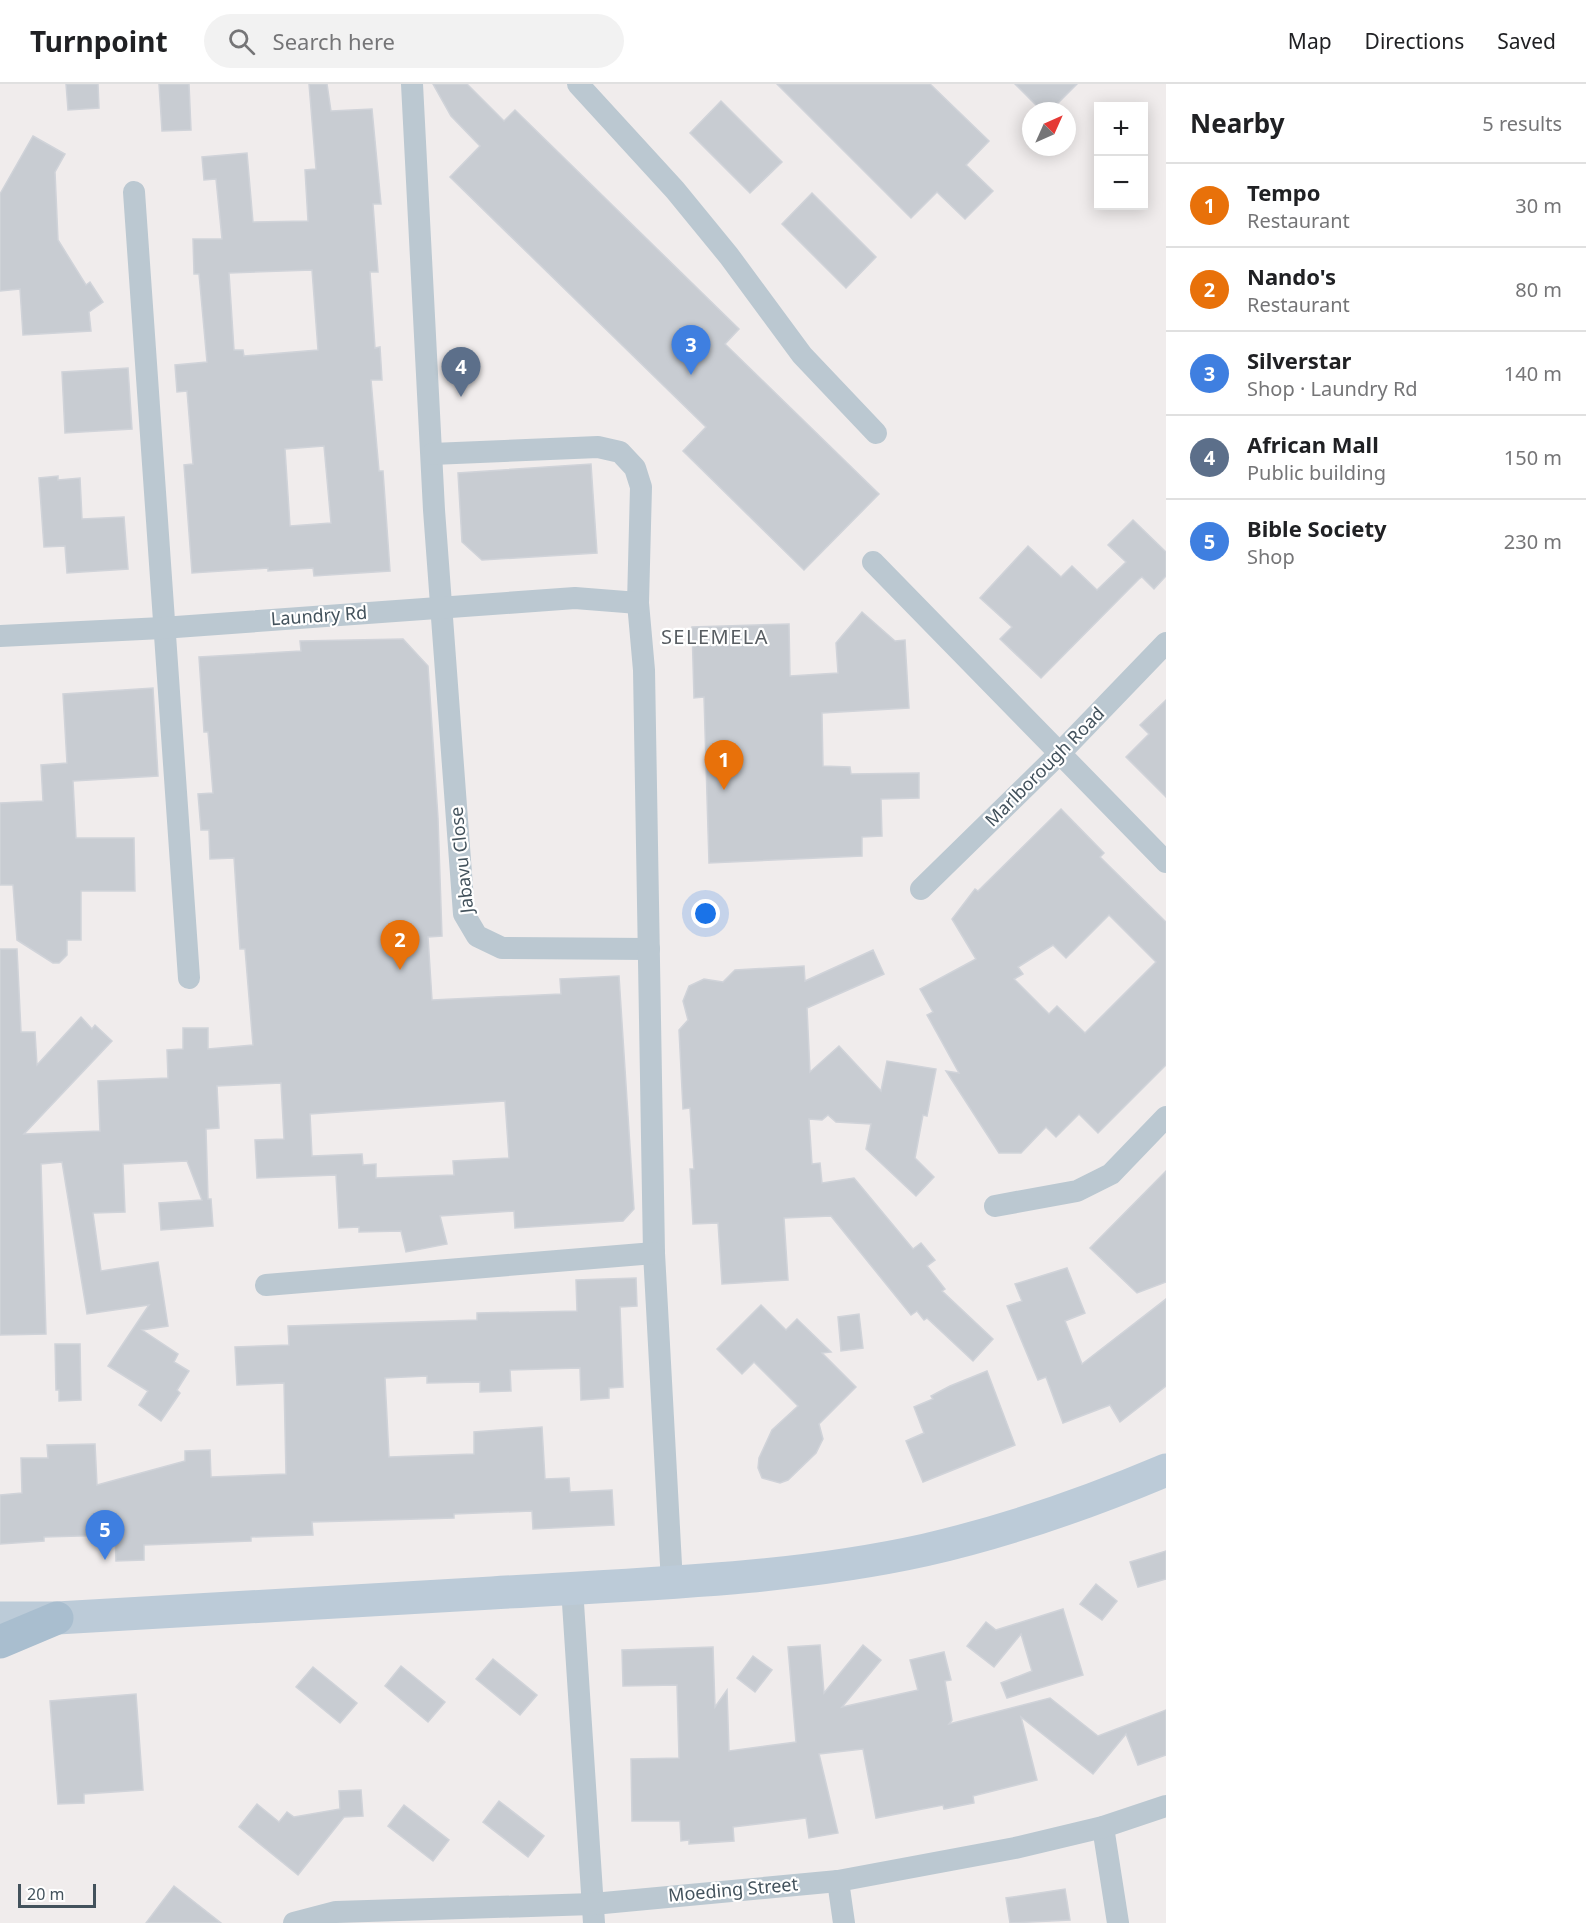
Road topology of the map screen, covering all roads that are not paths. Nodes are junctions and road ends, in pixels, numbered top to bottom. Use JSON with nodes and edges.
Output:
{"nodes":[{"id":1,"x":412,"y":84,"type":"edge"},
{"id":2,"x":578,"y":84,"type":"edge"},
{"id":3,"x":134,"y":192,"type":"dead end"},
{"id":4,"x":876,"y":433,"type":"dead end"},
{"id":5,"x":432,"y":454,"type":"junction"},
{"id":6,"x":873,"y":562,"type":"dead end"},
{"id":7,"x":638,"y":603,"type":"junction"},
{"id":8,"x":441,"y":607,"type":"junction"},
{"id":9,"x":162,"y":628,"type":"junction"},
{"id":10,"x":0,"y":636,"type":"edge"},
{"id":11,"x":1166,"y":643,"type":"edge"},
{"id":12,"x":1059,"y":754,"type":"junction"},
{"id":13,"x":1166,"y":862,"type":"edge"},
{"id":14,"x":921,"y":890,"type":"dead end"},
{"id":15,"x":649,"y":949,"type":"junction"},
{"id":16,"x":189,"y":978,"type":"dead end"},
{"id":17,"x":1166,"y":1118,"type":"edge"},
{"id":18,"x":995,"y":1206,"type":"dead end"},
{"id":19,"x":654,"y":1253,"type":"junction"},
{"id":20,"x":266,"y":1285,"type":"dead end"},
{"id":21,"x":1166,"y":1470,"type":"edge"},
{"id":22,"x":672,"y":1583,"type":"junction"},
{"id":23,"x":572,"y":1588,"type":"junction"},
{"id":24,"x":2,"y":1623,"type":"edge"},
{"id":25,"x":1166,"y":1806,"type":"edge"},
{"id":26,"x":1103,"y":1827,"type":"junction"},
{"id":27,"x":838,"y":1881,"type":"junction"},
{"id":28,"x":594,"y":1914,"type":"edge"},
{"id":29,"x":294,"y":1923,"type":"edge"},
{"id":30,"x":844,"y":1923,"type":"edge"},
{"id":31,"x":1118,"y":1923,"type":"edge"}],
"edges":[{"from":1,"to":5,"type":"street","name":"Jabavu Close"},
{"from":2,"to":4,"type":"street"},
{"from":3,"to":9,"type":"street"},
{"from":5,"to":7,"type":"street"},
{"from":5,"to":8,"type":"street","name":"Jabavu Close"},
{"from":6,"to":12,"type":"street"},
{"from":7,"to":8,"type":"street","name":"Laundry Rd"},
{"from":7,"to":15,"type":"street"},
{"from":8,"to":9,"type":"street","name":"Laundry Rd"},
{"from":8,"to":15,"type":"street","name":"Jabavu Close"},
{"from":9,"to":10,"type":"street","name":"Laundry Rd"},
{"from":9,"to":16,"type":"street"},
{"from":11,"to":12,"type":"street","name":"Marlborough Road"},
{"from":12,"to":13,"type":"street"},
{"from":12,"to":14,"type":"street","name":"Marlborough Road"},
{"from":15,"to":19,"type":"street"},
{"from":17,"to":18,"type":"street"},
{"from":19,"to":20,"type":"street"},
{"from":19,"to":22,"type":"street"},
{"from":21,"to":22,"type":"street"},
{"from":22,"to":23,"type":"street"},
{"from":23,"to":24,"type":"street"},
{"from":23,"to":28,"type":"street"},
{"from":25,"to":26,"type":"street","name":"Moeding Street"},
{"from":26,"to":27,"type":"street","name":"Moeding Street"},
{"from":26,"to":31,"type":"street"},
{"from":27,"to":28,"type":"street","name":"Moeding Street"},
{"from":27,"to":30,"type":"street"},
{"from":28,"to":29,"type":"street","name":"Moeding Street"}]}
